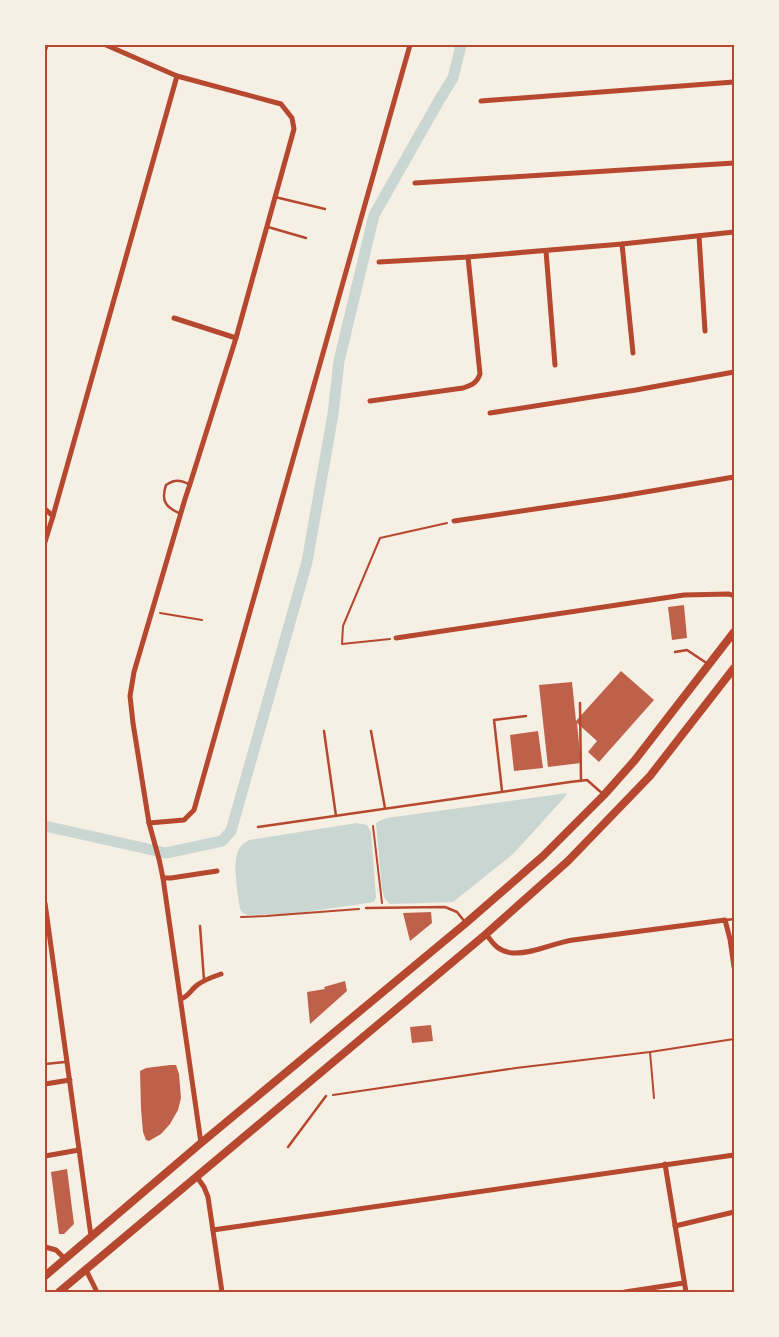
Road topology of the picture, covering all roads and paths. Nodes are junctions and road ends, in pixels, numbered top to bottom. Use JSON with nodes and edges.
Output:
{"nodes":[{"id":1,"x":46,"y":45,"type":"edge"},
{"id":2,"x":106,"y":45,"type":"edge"},
{"id":3,"x":410,"y":45,"type":"edge"},
{"id":4,"x":45,"y":49,"type":"edge"},
{"id":5,"x":177,"y":76,"type":"junction"},
{"id":6,"x":734,"y":82,"type":"edge"},
{"id":7,"x":481,"y":101,"type":"dead end"},
{"id":8,"x":734,"y":164,"type":"edge"},
{"id":9,"x":415,"y":182,"type":"dead end"},
{"id":10,"x":275,"y":196,"type":"junction"},
{"id":11,"x":325,"y":209,"type":"dead end"},
{"id":12,"x":266,"y":227,"type":"junction"},
{"id":13,"x":734,"y":232,"type":"edge"},
{"id":14,"x":699,"y":236,"type":"junction"},
{"id":15,"x":306,"y":238,"type":"dead end"},
{"id":16,"x":622,"y":244,"type":"junction"},
{"id":17,"x":546,"y":251,"type":"junction"},
{"id":18,"x":468,"y":257,"type":"junction"},
{"id":19,"x":379,"y":262,"type":"dead end"},
{"id":20,"x":174,"y":318,"type":"dead end"},
{"id":21,"x":705,"y":330,"type":"dead end"},
{"id":22,"x":236,"y":338,"type":"junction"},
{"id":23,"x":633,"y":353,"type":"dead end"},
{"id":24,"x":555,"y":364,"type":"dead end"},
{"id":25,"x":734,"y":372,"type":"edge"},
{"id":26,"x":370,"y":401,"type":"dead end"},
{"id":27,"x":490,"y":413,"type":"dead end"},
{"id":28,"x":734,"y":477,"type":"edge"},
{"id":29,"x":190,"y":484,"type":"junction"},
{"id":30,"x":45,"y":509,"type":"edge"},
{"id":31,"x":181,"y":513,"type":"junction"},
{"id":32,"x":54,"y":516,"type":"junction"},
{"id":33,"x":454,"y":521,"type":"joint"},
{"id":34,"x":45,"y":542,"type":"edge"},
{"id":35,"x":734,"y":596,"type":"edge"},
{"id":36,"x":153,"y":611,"type":"junction"},
{"id":37,"x":202,"y":620,"type":"dead end"},
{"id":38,"x":734,"y":632,"type":"edge"},
{"id":39,"x":396,"y":638,"type":"joint"},
{"id":40,"x":675,"y":652,"type":"dead end"},
{"id":41,"x":709,"y":665,"type":"junction"},
{"id":42,"x":734,"y":668,"type":"edge"},
{"id":43,"x":580,"y":703,"type":"dead end"},
{"id":44,"x":526,"y":716,"type":"dead end"},
{"id":45,"x":324,"y":731,"type":"dead end"},
{"id":46,"x":371,"y":731,"type":"dead end"},
{"id":47,"x":581,"y":781,"type":"junction"},
{"id":48,"x":502,"y":791,"type":"junction"},
{"id":49,"x":604,"y":795,"type":"junction"},
{"id":50,"x":385,"y":808,"type":"junction"},
{"id":51,"x":336,"y":816,"type":"junction"},
{"id":52,"x":149,"y":823,"type":"junction"},
{"id":53,"x":373,"y":826,"type":"dead end"},
{"id":54,"x":258,"y":827,"type":"dead end"},
{"id":55,"x":217,"y":871,"type":"dead end"},
{"id":56,"x":163,"y":878,"type":"junction"},
{"id":57,"x":45,"y":903,"type":"edge"},
{"id":58,"x":382,"y":907,"type":"junction"},
{"id":59,"x":366,"y":908,"type":"joint"},
{"id":60,"x":241,"y":917,"type":"dead end"},
{"id":61,"x":734,"y":919,"type":"edge"},
{"id":62,"x":725,"y":920,"type":"junction"},
{"id":63,"x":466,"y":923,"type":"junction"},
{"id":64,"x":200,"y":926,"type":"dead end"},
{"id":65,"x":486,"y":934,"type":"junction"},
{"id":66,"x":734,"y":967,"type":"edge"},
{"id":67,"x":221,"y":974,"type":"dead end"},
{"id":68,"x":204,"y":980,"type":"junction"},
{"id":69,"x":180,"y":999,"type":"junction"},
{"id":70,"x":734,"y":1039,"type":"edge"},
{"id":71,"x":650,"y":1052,"type":"junction"},
{"id":72,"x":67,"y":1062,"type":"junction"},
{"id":73,"x":45,"y":1064,"type":"edge"},
{"id":74,"x":70,"y":1080,"type":"junction"},
{"id":75,"x":45,"y":1084,"type":"edge"},
{"id":76,"x":326,"y":1096,"type":"joint"},
{"id":77,"x":654,"y":1098,"type":"dead end"},
{"id":78,"x":201,"y":1143,"type":"junction"},
{"id":79,"x":288,"y":1147,"type":"dead end"},
{"id":80,"x":79,"y":1150,"type":"junction"},
{"id":81,"x":734,"y":1155,"type":"edge"},
{"id":82,"x":45,"y":1156,"type":"edge"},
{"id":83,"x":665,"y":1164,"type":"junction"},
{"id":84,"x":196,"y":1177,"type":"junction"},
{"id":85,"x":734,"y":1212,"type":"edge"},
{"id":86,"x":675,"y":1226,"type":"junction"},
{"id":87,"x":213,"y":1230,"type":"junction"},
{"id":88,"x":91,"y":1236,"type":"junction"},
{"id":89,"x":45,"y":1247,"type":"edge"},
{"id":90,"x":65,"y":1259,"type":"junction"},
{"id":91,"x":86,"y":1270,"type":"junction"},
{"id":92,"x":45,"y":1276,"type":"edge"},
{"id":93,"x":684,"y":1283,"type":"junction"},
{"id":94,"x":59,"y":1292,"type":"edge"},
{"id":95,"x":97,"y":1292,"type":"edge"},
{"id":96,"x":222,"y":1292,"type":"edge"},
{"id":97,"x":624,"y":1292,"type":"edge"},
{"id":98,"x":686,"y":1292,"type":"edge"}],
"edges":[{"from":1,"to":4,"type":"street"},
{"from":2,"to":5,"type":"street"},
{"from":3,"to":52,"type":"street"},
{"from":5,"to":10,"type":"street"},
{"from":5,"to":32,"type":"street"},
{"from":6,"to":7,"type":"street"},
{"from":8,"to":9,"type":"street"},
{"from":10,"to":11,"type":"lane"},
{"from":10,"to":12,"type":"street"},
{"from":12,"to":15,"type":"lane"},
{"from":12,"to":22,"type":"street"},
{"from":13,"to":14,"type":"street"},
{"from":14,"to":16,"type":"street"},
{"from":14,"to":21,"type":"street"},
{"from":16,"to":17,"type":"street"},
{"from":16,"to":23,"type":"street"},
{"from":17,"to":18,"type":"street"},
{"from":17,"to":24,"type":"street"},
{"from":18,"to":19,"type":"street"},
{"from":18,"to":26,"type":"street"},
{"from":20,"to":22,"type":"street"},
{"from":22,"to":29,"type":"street"},
{"from":25,"to":27,"type":"street"},
{"from":28,"to":33,"type":"street"},
{"from":29,"to":31,"type":"street"},
{"from":29,"to":31,"type":"lane"},
{"from":30,"to":32,"type":"street"},
{"from":31,"to":36,"type":"street"},
{"from":32,"to":34,"type":"street"},
{"from":33,"to":39,"type":"path"},
{"from":35,"to":39,"type":"street"},
{"from":36,"to":37,"type":"path"},
{"from":36,"to":52,"type":"street"},
{"from":38,"to":41,"type":"main road"},
{"from":40,"to":41,"type":"lane"},
{"from":41,"to":49,"type":"main road"},
{"from":42,"to":65,"type":"main road"},
{"from":43,"to":47,"type":"lane"},
{"from":44,"to":48,"type":"lane"},
{"from":45,"to":51,"type":"lane"},
{"from":46,"to":50,"type":"lane"},
{"from":47,"to":48,"type":"lane"},
{"from":47,"to":49,"type":"lane"},
{"from":48,"to":50,"type":"lane"},
{"from":49,"to":63,"type":"main road"},
{"from":50,"to":51,"type":"lane"},
{"from":51,"to":54,"type":"lane"},
{"from":52,"to":56,"type":"street"},
{"from":53,"to":58,"type":"path"},
{"from":55,"to":56,"type":"street"},
{"from":56,"to":69,"type":"street"},
{"from":57,"to":72,"type":"street"},
{"from":58,"to":59,"type":"lane"},
{"from":58,"to":63,"type":"lane"},
{"from":59,"to":60,"type":"path"},
{"from":61,"to":62,"type":"lane"},
{"from":62,"to":65,"type":"street"},
{"from":62,"to":66,"type":"street"},
{"from":63,"to":78,"type":"main road"},
{"from":64,"to":68,"type":"lane"},
{"from":65,"to":84,"type":"main road"},
{"from":67,"to":68,"type":"street"},
{"from":68,"to":69,"type":"street"},
{"from":69,"to":78,"type":"street"},
{"from":70,"to":71,"type":"path"},
{"from":71,"to":76,"type":"path"},
{"from":71,"to":77,"type":"path"},
{"from":72,"to":73,"type":"lane"},
{"from":72,"to":74,"type":"street"},
{"from":74,"to":75,"type":"street"},
{"from":74,"to":80,"type":"street"},
{"from":76,"to":79,"type":"lane"},
{"from":78,"to":88,"type":"main road"},
{"from":80,"to":82,"type":"street"},
{"from":80,"to":88,"type":"street"},
{"from":81,"to":83,"type":"street"},
{"from":83,"to":86,"type":"street"},
{"from":83,"to":87,"type":"street"},
{"from":84,"to":87,"type":"street"},
{"from":84,"to":91,"type":"main road"},
{"from":85,"to":86,"type":"street"},
{"from":86,"to":93,"type":"street"},
{"from":87,"to":96,"type":"street"},
{"from":88,"to":90,"type":"main road"},
{"from":89,"to":90,"type":"street"},
{"from":90,"to":92,"type":"main road"},
{"from":91,"to":94,"type":"main road"},
{"from":91,"to":95,"type":"street"},
{"from":93,"to":97,"type":"street"},
{"from":93,"to":98,"type":"street"}]}
